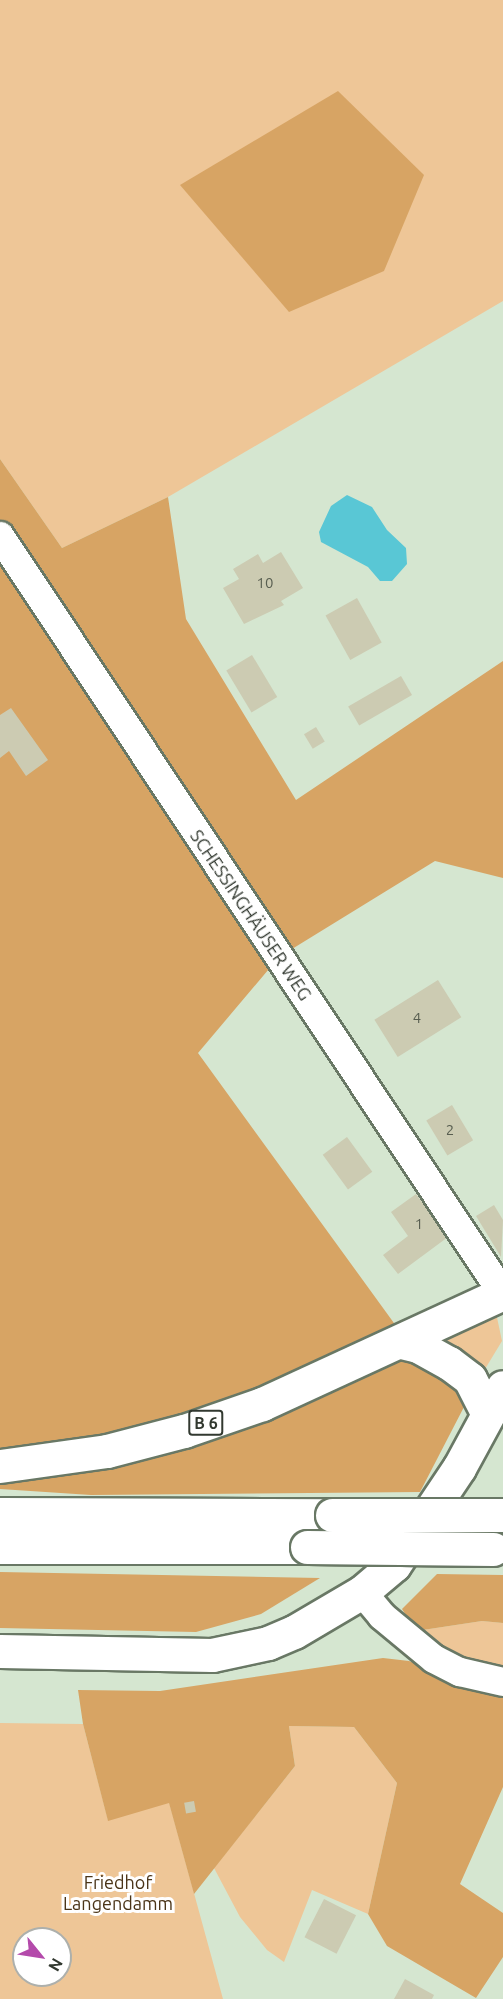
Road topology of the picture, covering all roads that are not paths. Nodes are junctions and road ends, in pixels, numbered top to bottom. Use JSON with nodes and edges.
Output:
{"nodes":[{"id":1,"x":0,"y":536,"type":"edge"},
{"id":2,"x":503,"y":1293,"type":"edge"},
{"id":3,"x":401,"y":1342,"type":"junction"},
{"id":4,"x":496,"y":1401,"type":"edge"},
{"id":5,"x":0,"y":1466,"type":"edge"},
{"id":6,"x":0,"y":1514,"type":"edge"},
{"id":7,"x":503,"y":1515,"type":"edge"},
{"id":8,"x":0,"y":1547,"type":"edge"},
{"id":9,"x":498,"y":1549,"type":"edge"},
{"id":10,"x":362,"y":1592,"type":"junction"},
{"id":11,"x":0,"y":1651,"type":"edge"},
{"id":12,"x":503,"y":1682,"type":"edge"}],
"edges":[{"from":1,"to":2,"type":"street","name":"SCHESSINGHÄUSER WEG"},
{"from":2,"to":3,"type":"main road","number":"B 6"},
{"from":3,"to":4,"type":"main road"},
{"from":3,"to":5,"type":"main road","number":"B 6"},
{"from":4,"to":10,"type":"main road"},
{"from":6,"to":7,"type":"main road","bridge":true},
{"from":8,"to":9,"type":"main road","bridge":true},
{"from":10,"to":11,"type":"main road"},
{"from":10,"to":12,"type":"street"}]}
